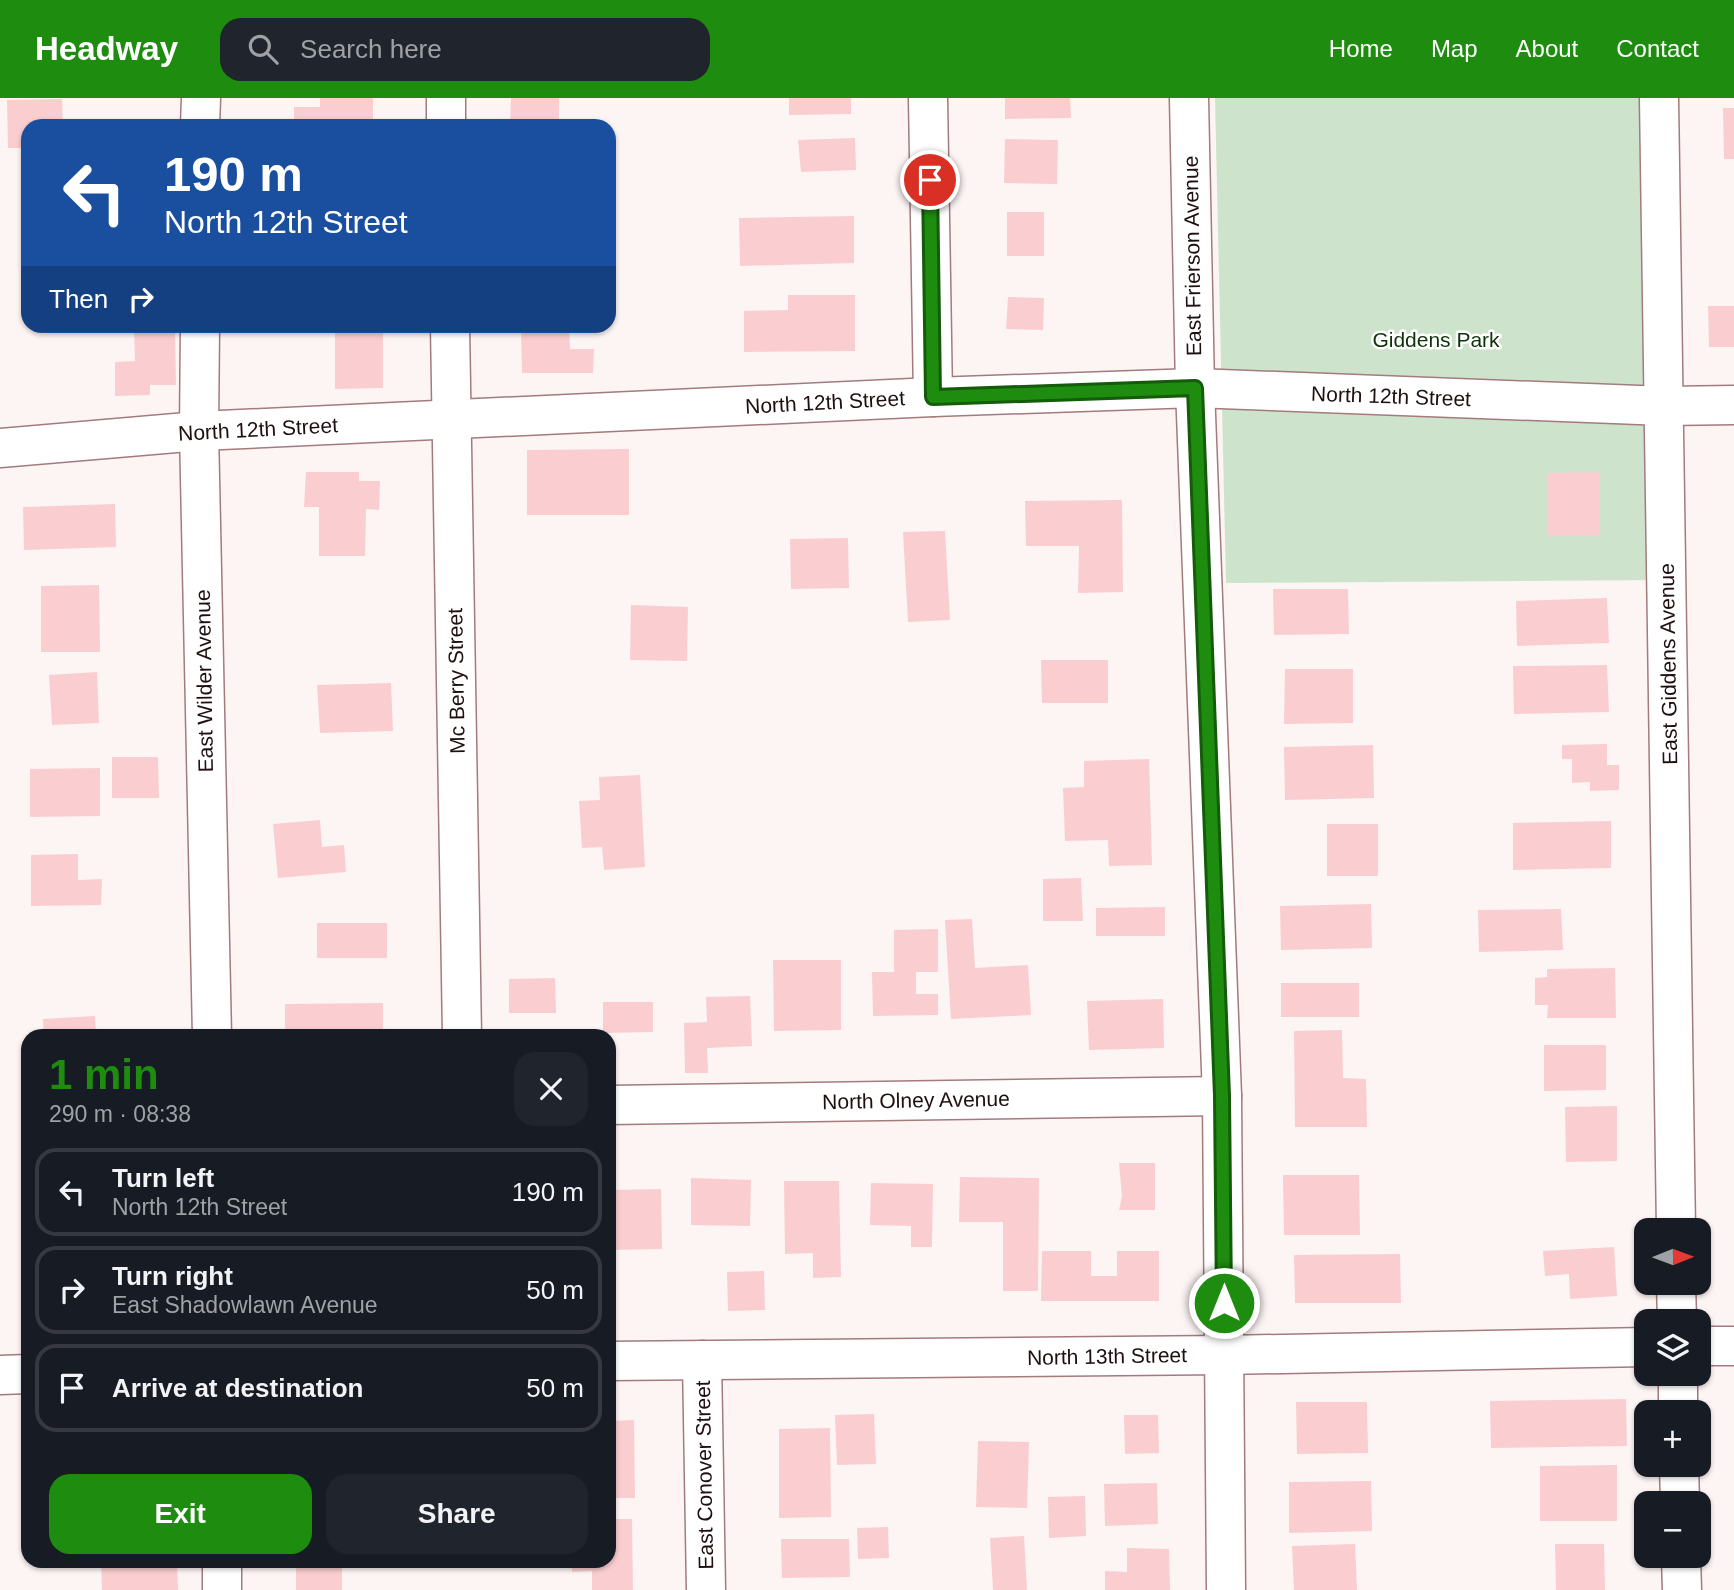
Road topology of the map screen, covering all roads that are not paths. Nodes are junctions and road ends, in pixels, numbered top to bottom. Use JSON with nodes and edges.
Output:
{"nodes":[{"id":1,"x":201,"y":98,"type":"edge"},
{"id":2,"x":446,"y":98,"type":"edge"},
{"id":3,"x":929,"y":98,"type":"edge"},
{"id":4,"x":1189,"y":98,"type":"edge"},
{"id":5,"x":1659,"y":98,"type":"edge"},
{"id":6,"x":200,"y":119,"type":"edge"},
{"id":7,"x":446,"y":119,"type":"edge"},
{"id":8,"x":200,"y":333,"type":"edge"},
{"id":9,"x":450,"y":333,"type":"edge"},
{"id":10,"x":1195,"y":388,"type":"junction"},
{"id":11,"x":933,"y":397,"type":"junction"},
{"id":12,"x":1734,"y":405,"type":"edge"},
{"id":13,"x":1665,"y":406,"type":"junction"},
{"id":14,"x":452,"y":420,"type":"junction"},
{"id":15,"x":199,"y":431,"type":"junction"},
{"id":16,"x":0,"y":448,"type":"edge"},
{"id":17,"x":212,"y":1029,"type":"edge"},
{"id":18,"x":462,"y":1029,"type":"edge"},
{"id":19,"x":1222,"y":1096,"type":"junction"},
{"id":20,"x":616,"y":1105,"type":"edge"},
{"id":21,"x":1676,"y":1218,"type":"edge"},
{"id":22,"x":1711,"y":1346,"type":"edge"},
{"id":23,"x":1734,"y":1346,"type":"edge"},
{"id":24,"x":1634,"y":1347,"type":"edge"},
{"id":25,"x":1224,"y":1355,"type":"junction"},
{"id":26,"x":702,"y":1360,"type":"junction"},
{"id":27,"x":616,"y":1361,"type":"edge"},
{"id":28,"x":21,"y":1374,"type":"edge"},
{"id":29,"x":0,"y":1375,"type":"edge"},
{"id":30,"x":222,"y":1568,"type":"edge"},
{"id":31,"x":1681,"y":1568,"type":"edge"},
{"id":32,"x":222,"y":1590,"type":"edge"},
{"id":33,"x":706,"y":1590,"type":"edge"},
{"id":34,"x":1226,"y":1590,"type":"edge"},
{"id":35,"x":1682,"y":1590,"type":"edge"}],
"edges":[{"from":1,"to":6,"type":"street"},
{"from":2,"to":7,"type":"street"},
{"from":3,"to":11,"type":"street"},
{"from":4,"to":10,"type":"street","name":"East Frierson Avenue"},
{"from":5,"to":13,"type":"street","name":"East Giddens Avenue"},
{"from":8,"to":15,"type":"street","name":"East Wilder Avenue"},
{"from":9,"to":14,"type":"street","name":"Mc Berry Street"},
{"from":10,"to":11,"type":"street","name":"North 12th Street"},
{"from":10,"to":13,"type":"street","name":"North 12th Street"},
{"from":10,"to":19,"type":"street","name":"East Frierson Avenue"},
{"from":11,"to":14,"type":"street","name":"North 12th Street"},
{"from":12,"to":13,"type":"street","name":"North 12th Street"},
{"from":13,"to":21,"type":"street","name":"East Giddens Avenue"},
{"from":14,"to":15,"type":"street","name":"North 12th Street"},
{"from":14,"to":18,"type":"street","name":"Mc Berry Street"},
{"from":15,"to":16,"type":"street","name":"North 12th Street"},
{"from":15,"to":17,"type":"street","name":"East Wilder Avenue"},
{"from":19,"to":20,"type":"street","name":"North Olney Avenue"},
{"from":19,"to":25,"type":"street","name":"East Frierson Avenue"},
{"from":22,"to":23,"type":"street"},
{"from":24,"to":25,"type":"street","name":"North 13th Street"},
{"from":25,"to":26,"type":"street","name":"North 13th Street"},
{"from":25,"to":34,"type":"street","name":"East Frierson Avenue"},
{"from":26,"to":27,"type":"street","name":"North 13th Street"},
{"from":26,"to":33,"type":"street","name":"East Conover Street"},
{"from":28,"to":29,"type":"street"},
{"from":30,"to":32,"type":"street"},
{"from":31,"to":35,"type":"street"}]}
